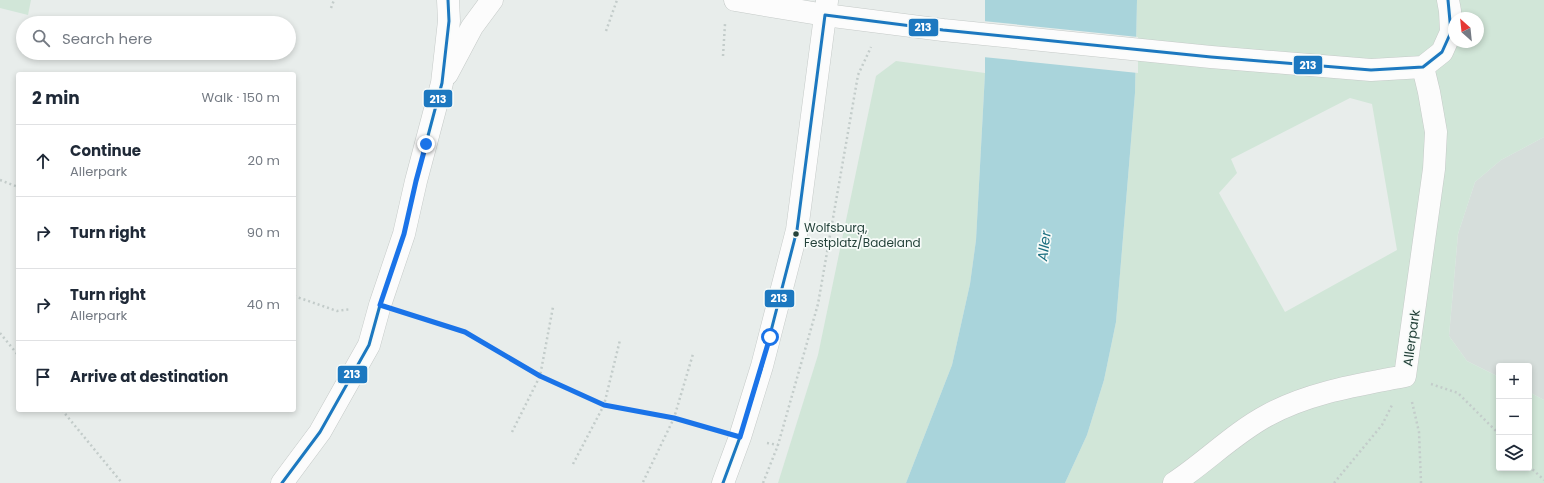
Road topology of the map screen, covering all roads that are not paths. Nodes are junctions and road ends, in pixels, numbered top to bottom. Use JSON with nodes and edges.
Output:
{"nodes":[{"id":1,"x":448,"y":0,"type":"edge"},
{"id":2,"x":492,"y":0,"type":"edge"},
{"id":3,"x":735,"y":0,"type":"edge"},
{"id":4,"x":1448,"y":0,"type":"edge"},
{"id":5,"x":826,"y":7,"type":"edge"},
{"id":6,"x":1423,"y":67,"type":"junction"},
{"id":7,"x":442,"y":84,"type":"junction"},
{"id":8,"x":282,"y":483,"type":"edge"},
{"id":9,"x":724,"y":483,"type":"edge"},
{"id":10,"x":1174,"y":483,"type":"edge"}],
"edges":[{"from":1,"to":7,"type":"street"},
{"from":2,"to":7,"type":"street"},
{"from":3,"to":5,"type":"street"},
{"from":4,"to":6,"type":"street"},
{"from":5,"to":6,"type":"street"},
{"from":5,"to":9,"type":"street"},
{"from":6,"to":10,"type":"street","name":"Allerpark"},
{"from":7,"to":8,"type":"street"}]}
